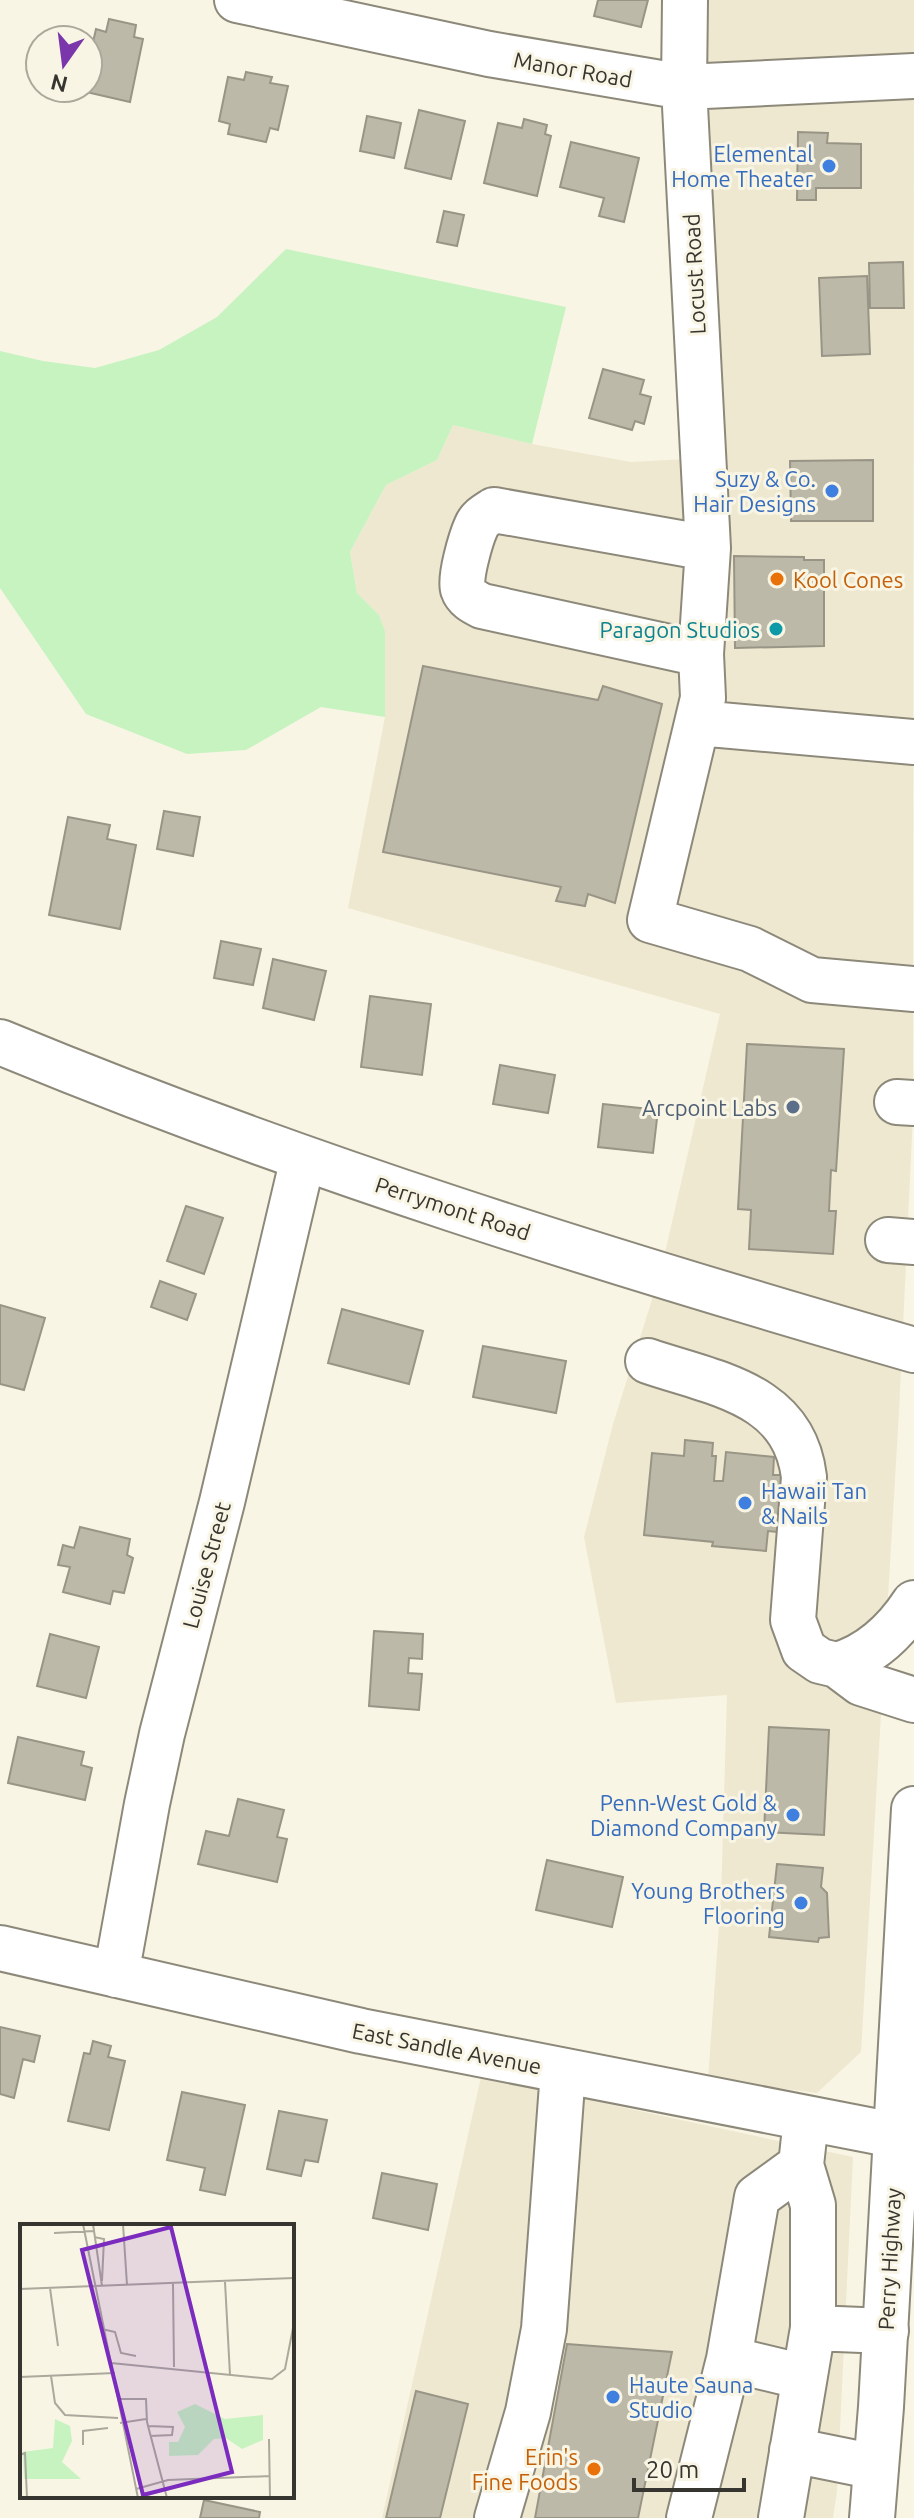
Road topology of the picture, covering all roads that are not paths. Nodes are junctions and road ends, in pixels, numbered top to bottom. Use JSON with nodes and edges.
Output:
{"nodes":[{"id":1,"x":237,"y":0,"type":"edge"},
{"id":2,"x":685,"y":0,"type":"edge"},
{"id":3,"x":914,"y":76,"type":"edge"},
{"id":4,"x":684,"y":87,"type":"junction"},
{"id":5,"x":708,"y":548,"type":"junction"},
{"id":6,"x":701,"y":654,"type":"junction"},
{"id":7,"x":698,"y":723,"type":"junction"},
{"id":8,"x":914,"y":742,"type":"edge"},
{"id":9,"x":914,"y":989,"type":"edge"},
{"id":10,"x":0,"y":1042,"type":"edge"},
{"id":11,"x":303,"y":1158,"type":"junction"},
{"id":12,"x":914,"y":1350,"type":"edge"},
{"id":13,"x":648,"y":1361,"type":"dead end"},
{"id":14,"x":914,"y":1603,"type":"edge"},
{"id":15,"x":837,"y":1665,"type":"junction"},
{"id":16,"x":914,"y":1700,"type":"edge"},
{"id":17,"x":914,"y":1809,"type":"edge"},
{"id":18,"x":0,"y":1948,"type":"edge"},
{"id":19,"x":116,"y":1975,"type":"junction"},
{"id":20,"x":563,"y":2071,"type":"junction"},
{"id":21,"x":806,"y":2119,"type":"junction"},
{"id":22,"x":905,"y":2138,"type":"edge"},
{"id":23,"x":801,"y":2165,"type":"junction"},
{"id":24,"x":813,"y":2328,"type":"junction"},
{"id":25,"x":886,"y":2331,"type":"junction"},
{"id":26,"x":729,"y":2359,"type":"junction"},
{"id":27,"x":804,"y":2377,"type":"junction"},
{"id":28,"x":792,"y":2450,"type":"junction"},
{"id":29,"x":876,"y":2467,"type":"junction"},
{"id":30,"x":497,"y":2518,"type":"edge"},
{"id":31,"x":689,"y":2518,"type":"edge"},
{"id":32,"x":781,"y":2518,"type":"edge"},
{"id":33,"x":872,"y":2518,"type":"edge"}],
"edges":[{"from":1,"to":4,"type":"street","name":"Manor Road"},
{"from":2,"to":4,"type":"street","name":"Locust Road"},
{"from":3,"to":4,"type":"street","name":"Manor Road"},
{"from":4,"to":5,"type":"street","name":"Locust Road"},
{"from":5,"to":6,"type":"street","name":"Locust Road"},
{"from":5,"to":6,"type":"street"},
{"from":6,"to":7,"type":"street","name":"Locust Road"},
{"from":7,"to":8,"type":"street"},
{"from":7,"to":9,"type":"street","name":"Locust Road"},
{"from":10,"to":11,"type":"street","name":"Perrymont Road"},
{"from":11,"to":12,"type":"street","name":"Perrymont Road"},
{"from":11,"to":19,"type":"street","name":"Louise Street"},
{"from":13,"to":15,"type":"street"},
{"from":14,"to":15,"type":"street"},
{"from":15,"to":16,"type":"street"},
{"from":17,"to":22,"type":"street","name":"Perry Highway"},
{"from":18,"to":19,"type":"street","name":"East Sandle Avenue"},
{"from":19,"to":20,"type":"street","name":"East Sandle Avenue"},
{"from":20,"to":21,"type":"street","name":"East Sandle Avenue"},
{"from":20,"to":30,"type":"street"},
{"from":21,"to":22,"type":"street","name":"East Sandle Avenue"},
{"from":21,"to":23,"type":"street"},
{"from":22,"to":25,"type":"street","name":"Perry Highway"},
{"from":23,"to":24,"type":"street"},
{"from":23,"to":26,"type":"street"},
{"from":24,"to":25,"type":"street"},
{"from":24,"to":27,"type":"street"},
{"from":25,"to":29,"type":"street","name":"Perry Highway"},
{"from":26,"to":27,"type":"street"},
{"from":26,"to":31,"type":"street"},
{"from":27,"to":28,"type":"street"},
{"from":28,"to":29,"type":"street"},
{"from":28,"to":32,"type":"street"},
{"from":29,"to":33,"type":"street","name":"Perry Highway"}]}
